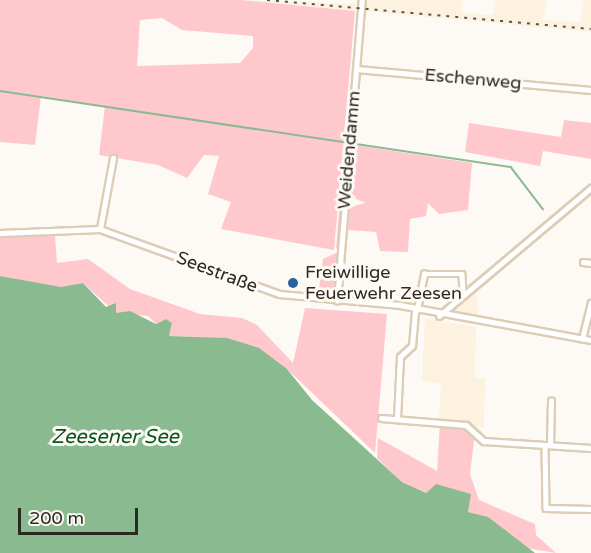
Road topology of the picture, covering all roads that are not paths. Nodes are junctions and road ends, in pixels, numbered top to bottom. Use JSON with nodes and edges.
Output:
{"nodes":[{"id":1,"x":362,"y":0,"type":"edge"},
{"id":2,"x":356,"y":69,"type":"junction"},
{"id":3,"x":591,"y":90,"type":"edge"},
{"id":4,"x":113,"y":158,"type":"dead end"},
{"id":5,"x":591,"y":188,"type":"edge"},
{"id":6,"x":100,"y":229,"type":"junction"},
{"id":7,"x":0,"y":233,"type":"edge"},
{"id":8,"x":583,"y":262,"type":"dead end"},
{"id":9,"x":591,"y":262,"type":"edge"},
{"id":10,"x":463,"y":293,"type":"junction"},
{"id":11,"x":337,"y":301,"type":"junction"},
{"id":12,"x":591,"y":303,"type":"edge"},
{"id":13,"x":416,"y":310,"type":"junction"},
{"id":14,"x":439,"y":316,"type":"junction"},
{"id":15,"x":582,"y":339,"type":"junction"},
{"id":16,"x":591,"y":340,"type":"edge"},
{"id":17,"x":551,"y":401,"type":"dead end"},
{"id":18,"x":381,"y":418,"type":"dead end"},
{"id":19,"x":397,"y":419,"type":"junction"},
{"id":20,"x":548,"y":445,"type":"junction"},
{"id":21,"x":591,"y":448,"type":"edge"},
{"id":22,"x":591,"y":508,"type":"edge"}],
"edges":[{"from":1,"to":2,"type":"street","name":"Weidendamm"},
{"from":2,"to":3,"type":"street","name":"Eschenweg"},
{"from":2,"to":11,"type":"street","name":"Weidendamm"},
{"from":4,"to":6,"type":"street"},
{"from":5,"to":10,"type":"street"},
{"from":6,"to":7,"type":"street","name":"Seestraße"},
{"from":6,"to":11,"type":"street","name":"Seestraße"},
{"from":8,"to":9,"type":"street"},
{"from":10,"to":13,"type":"street"},
{"from":10,"to":14,"type":"street"},
{"from":11,"to":13,"type":"street","name":"Seestraße"},
{"from":12,"to":15,"type":"street"},
{"from":13,"to":14,"type":"street","name":"Seestraße"},
{"from":13,"to":19,"type":"street"},
{"from":14,"to":15,"type":"street","name":"Seestraße"},
{"from":15,"to":16,"type":"street","name":"Seestraße"},
{"from":17,"to":20,"type":"street"},
{"from":18,"to":19,"type":"street"},
{"from":19,"to":20,"type":"street"},
{"from":20,"to":21,"type":"street"},
{"from":20,"to":22,"type":"street"}]}
